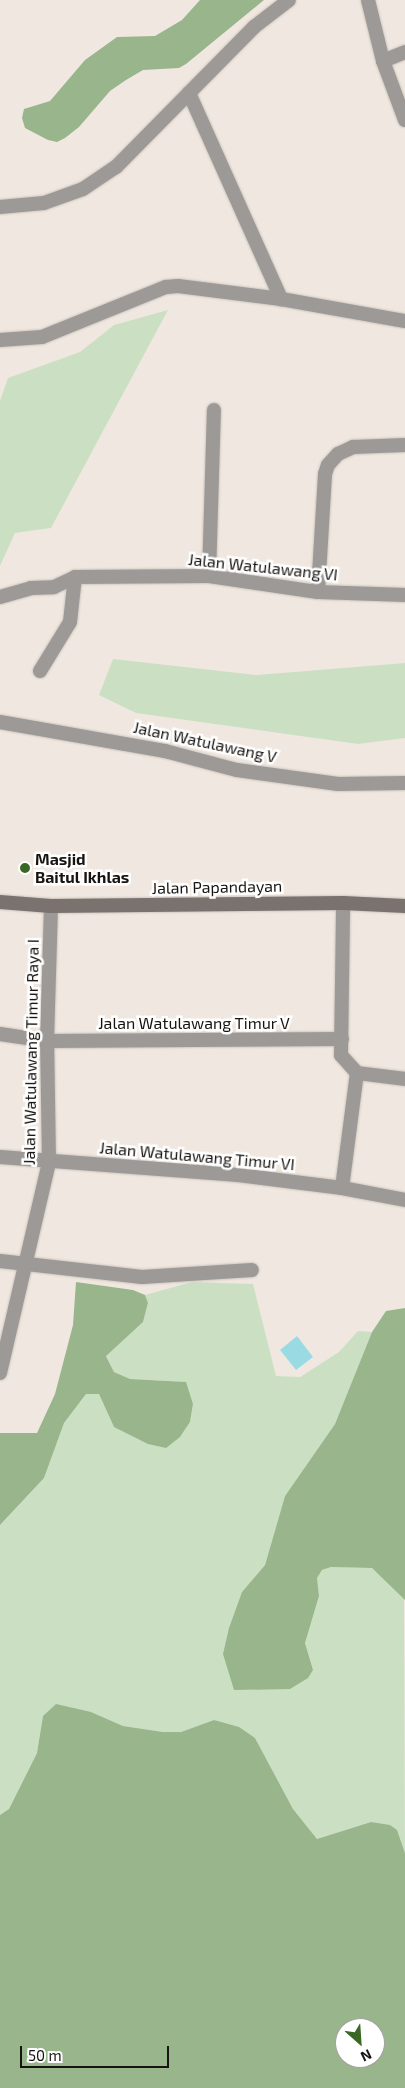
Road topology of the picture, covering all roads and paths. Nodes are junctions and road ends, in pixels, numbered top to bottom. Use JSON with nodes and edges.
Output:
{"nodes":[{"id":1,"x":289,"y":0,"type":"edge"},
{"id":2,"x":368,"y":0,"type":"edge"},
{"id":3,"x":405,"y":52,"type":"edge"},
{"id":4,"x":383,"y":61,"type":"junction"},
{"id":5,"x":189,"y":93,"type":"junction"},
{"id":6,"x":405,"y":120,"type":"edge"},
{"id":7,"x":0,"y":207,"type":"edge"},
{"id":8,"x":281,"y":299,"type":"junction"},
{"id":9,"x":405,"y":321,"type":"edge"},
{"id":10,"x":0,"y":340,"type":"edge"},
{"id":11,"x":214,"y":410,"type":"dead end"},
{"id":12,"x":405,"y":445,"type":"edge"},
{"id":13,"x":209,"y":576,"type":"junction"},
{"id":14,"x":74,"y":577,"type":"junction"},
{"id":15,"x":318,"y":592,"type":"junction"},
{"id":16,"x":405,"y":595,"type":"edge"},
{"id":17,"x":0,"y":597,"type":"edge"},
{"id":18,"x":40,"y":671,"type":"dead end"},
{"id":19,"x":0,"y":722,"type":"edge"},
{"id":20,"x":405,"y":783,"type":"edge"},
{"id":21,"x":0,"y":902,"type":"edge"},
{"id":22,"x":343,"y":903,"type":"junction"},
{"id":23,"x":51,"y":906,"type":"junction"},
{"id":24,"x":405,"y":906,"type":"edge"},
{"id":25,"x":0,"y":1034,"type":"edge"},
{"id":26,"x":342,"y":1039,"type":"junction"},
{"id":27,"x":47,"y":1041,"type":"junction"},
{"id":28,"x":356,"y":1073,"type":"junction"},
{"id":29,"x":405,"y":1079,"type":"edge"},
{"id":30,"x":0,"y":1157,"type":"edge"},
{"id":31,"x":49,"y":1162,"type":"junction"},
{"id":32,"x":342,"y":1188,"type":"junction"},
{"id":33,"x":405,"y":1200,"type":"edge"},
{"id":34,"x":0,"y":1260,"type":"edge"},
{"id":35,"x":24,"y":1264,"type":"junction"},
{"id":36,"x":252,"y":1270,"type":"dead end"},
{"id":37,"x":0,"y":1374,"type":"edge"}],
"edges":[{"from":1,"to":5,"type":"street"},
{"from":2,"to":4,"type":"street"},
{"from":3,"to":4,"type":"street"},
{"from":4,"to":6,"type":"street"},
{"from":5,"to":7,"type":"street"},
{"from":5,"to":8,"type":"street"},
{"from":8,"to":9,"type":"street"},
{"from":8,"to":10,"type":"street"},
{"from":11,"to":13,"type":"street"},
{"from":12,"to":15,"type":"street"},
{"from":13,"to":14,"type":"street","name":"Jalan Watulawang VI"},
{"from":13,"to":15,"type":"street","name":"Jalan Watulawang VI"},
{"from":14,"to":17,"type":"street","name":"Jalan Watulawang VI"},
{"from":14,"to":18,"type":"street"},
{"from":15,"to":16,"type":"street","name":"Jalan Watulawang VI"},
{"from":19,"to":20,"type":"street","name":"Jalan Watulawang V"},
{"from":21,"to":23,"type":"main road","name":"Jalan Papandayan"},
{"from":22,"to":23,"type":"main road","name":"Jalan Papandayan"},
{"from":22,"to":24,"type":"main road","name":"Jalan Papandayan"},
{"from":22,"to":26,"type":"street"},
{"from":23,"to":27,"type":"street","name":"Jalan Watulawang Timur Raya I"},
{"from":25,"to":27,"type":"street","name":"Jalan Watulawang Timur V"},
{"from":26,"to":27,"type":"street","name":"Jalan Watulawang Timur V"},
{"from":26,"to":28,"type":"street"},
{"from":27,"to":31,"type":"street","name":"Jalan Watulawang Timur Raya I"},
{"from":28,"to":29,"type":"street"},
{"from":28,"to":32,"type":"street"},
{"from":30,"to":31,"type":"street","name":"Jalan Watulawang Timur VI"},
{"from":31,"to":32,"type":"street","name":"Jalan Watulawang Timur VI"},
{"from":31,"to":35,"type":"street","name":"Jalan Watulawang Timur Raya I"},
{"from":32,"to":33,"type":"street","name":"Jalan Watulawang Timur VI"},
{"from":34,"to":35,"type":"street"},
{"from":35,"to":36,"type":"street"},
{"from":35,"to":37,"type":"street","name":"Jalan Watulawang Timur Raya I"}]}
